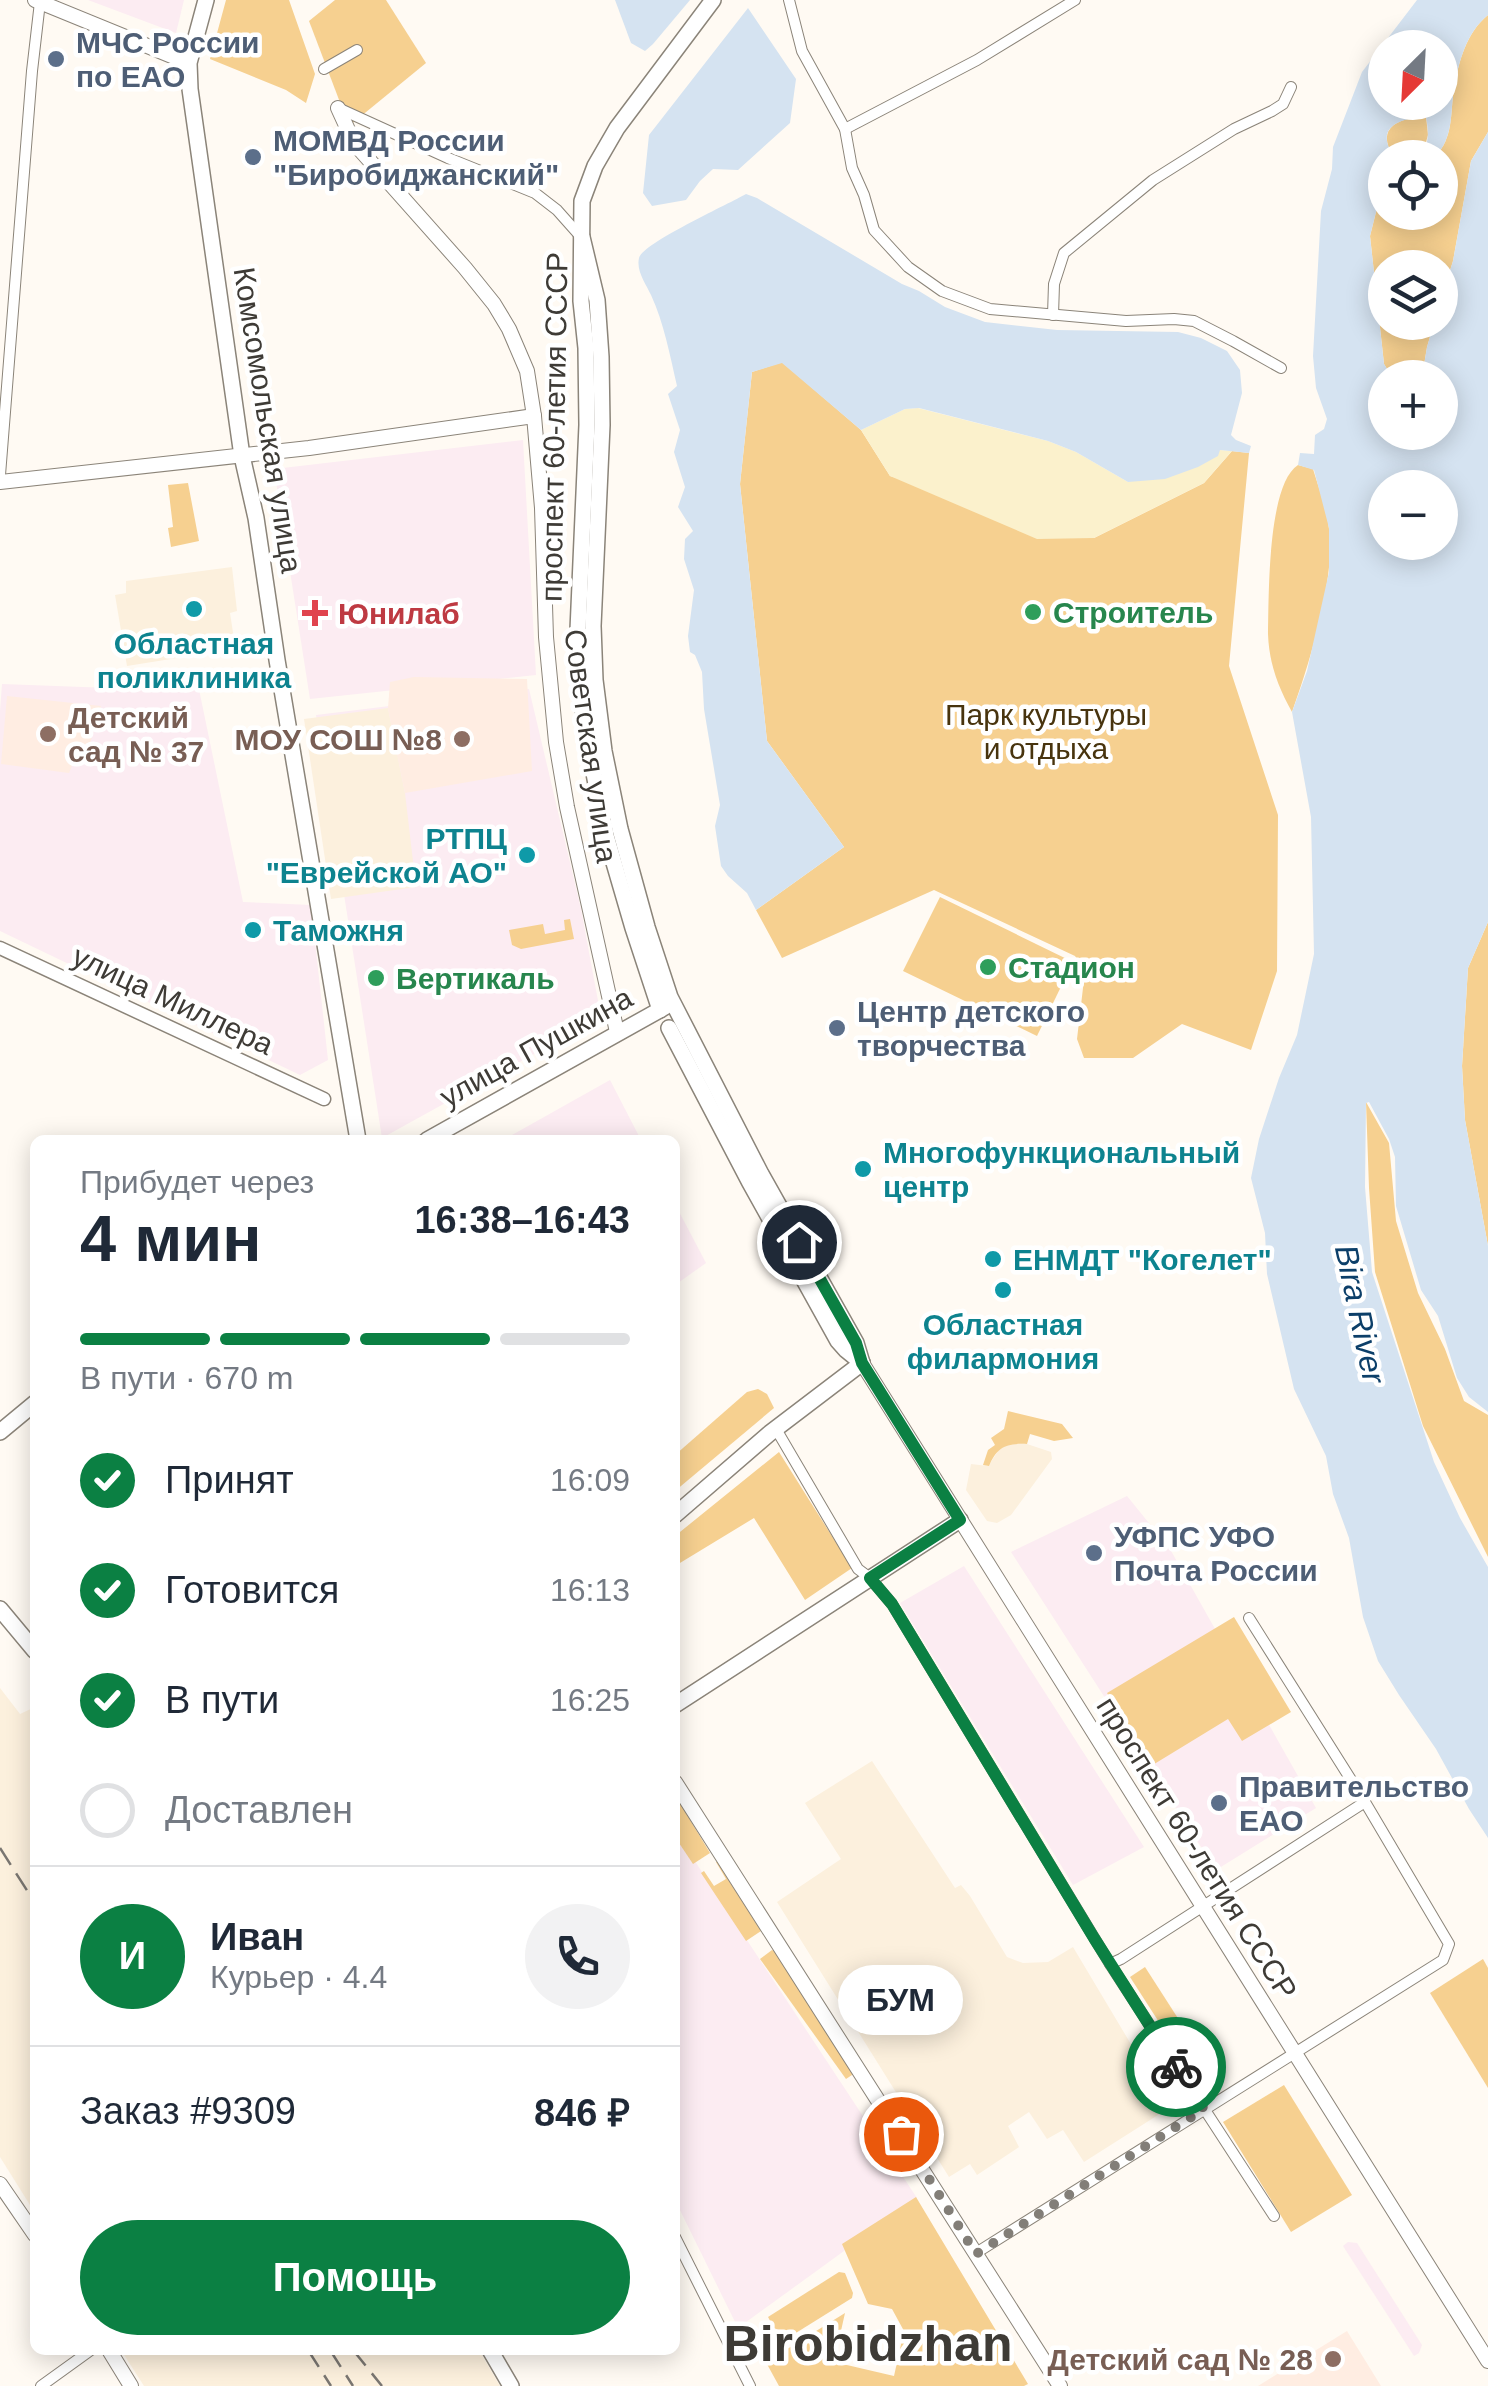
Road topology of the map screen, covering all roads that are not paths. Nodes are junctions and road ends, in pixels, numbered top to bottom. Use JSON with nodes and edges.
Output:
{"nodes":[{"id":1,"x":206,"y":0,"type":"edge"},
{"id":2,"x":714,"y":0,"type":"edge"},
{"id":3,"x":789,"y":0,"type":"edge"},
{"id":4,"x":1075,"y":0,"type":"edge"},
{"id":5,"x":38,"y":1,"type":"edge"},
{"id":6,"x":357,"y":50,"type":"dead end"},
{"id":7,"x":189,"y":63,"type":"junction"},
{"id":8,"x":324,"y":69,"type":"dead end"},
{"id":9,"x":1291,"y":88,"type":"dead end"},
{"id":10,"x":338,"y":108,"type":"joint"},
{"id":11,"x":845,"y":129,"type":"junction"},
{"id":12,"x":582,"y":237,"type":"junction"},
{"id":13,"x":1053,"y":315,"type":"junction"},
{"id":14,"x":1280,"y":368,"type":"dead end"},
{"id":15,"x":534,"y":416,"type":"junction"},
{"id":16,"x":242,"y":456,"type":"junction"},
{"id":17,"x":0,"y":478,"type":"edge"},
{"id":18,"x":0,"y":948,"type":"edge"},
{"id":19,"x":666,"y":1006,"type":"junction"},
{"id":20,"x":670,"y":1028,"type":"joint"},
{"id":21,"x":617,"y":1032,"type":"junction"},
{"id":22,"x":324,"y":1098,"type":"dead end"},
{"id":23,"x":357,"y":1135,"type":"edge"},
{"id":24,"x":436,"y":1135,"type":"edge"},
{"id":25,"x":862,"y":1363,"type":"junction"},
{"id":26,"x":30,"y":1407,"type":"edge"},
{"id":27,"x":776,"y":1429,"type":"junction"},
{"id":28,"x":0,"y":1432,"type":"edge"},
{"id":29,"x":680,"y":1511,"type":"edge"},
{"id":30,"x":960,"y":1520,"type":"junction"},
{"id":31,"x":870,"y":1578,"type":"junction"},
{"id":32,"x":0,"y":1609,"type":"edge"},
{"id":33,"x":1250,"y":1618,"type":"dead end"},
{"id":34,"x":30,"y":1645,"type":"edge"},
{"id":35,"x":680,"y":1702,"type":"edge"},
{"id":36,"x":680,"y":1790,"type":"edge"},
{"id":37,"x":1365,"y":1802,"type":"junction"},
{"id":38,"x":1202,"y":1907,"type":"junction"},
{"id":39,"x":1110,"y":1964,"type":"junction"},
{"id":40,"x":1294,"y":2055,"type":"junction"},
{"id":41,"x":1204,"y":2109,"type":"junction"},
{"id":42,"x":2,"y":2193,"type":"edge"},
{"id":43,"x":1274,"y":2216,"type":"dead end"},
{"id":44,"x":30,"y":2229,"type":"edge"},
{"id":45,"x":680,"y":2247,"type":"edge"},
{"id":46,"x":976,"y":2254,"type":"junction"},
{"id":47,"x":84,"y":2355,"type":"edge"},
{"id":48,"x":112,"y":2355,"type":"edge"},
{"id":49,"x":493,"y":2355,"type":"edge"},
{"id":50,"x":1488,"y":2361,"type":"edge"},
{"id":51,"x":41,"y":2386,"type":"edge"},
{"id":52,"x":131,"y":2386,"type":"edge"},
{"id":53,"x":512,"y":2386,"type":"edge"},
{"id":54,"x":750,"y":2386,"type":"edge"},
{"id":55,"x":1060,"y":2386,"type":"edge"}],
"edges":[{"from":1,"to":7,"type":"main road"},
{"from":2,"to":12,"type":"main road","name":"проспект 60-летия СССР"},
{"from":3,"to":11,"type":"street"},
{"from":4,"to":11,"type":"street"},
{"from":5,"to":7,"type":"main road"},
{"from":5,"to":17,"type":"street"},
{"from":6,"to":8,"type":"street"},
{"from":7,"to":16,"type":"main road","name":"Комсомольская улица"},
{"from":9,"to":13,"type":"street"},
{"from":10,"to":12,"type":"street"},
{"from":10,"to":15,"type":"main road","name":"Советская улица"},
{"from":11,"to":13,"type":"street"},
{"from":12,"to":19,"type":"main road","name":"проспект 60-летия СССР"},
{"from":13,"to":14,"type":"street"},
{"from":15,"to":16,"type":"main road"},
{"from":15,"to":21,"type":"main road","name":"Советская улица"},
{"from":16,"to":17,"type":"main road"},
{"from":16,"to":23,"type":"main road","name":"Комсомольская улица"},
{"from":18,"to":22,"type":"street","name":"улица Миллера"},
{"from":19,"to":20,"type":"main road","name":"проспект 60-летия СССР"},
{"from":19,"to":21,"type":"main road","name":"улица Пушкина"},
{"from":19,"to":25,"type":"main road","name":"проспект 60-летия СССР"},
{"from":20,"to":25,"type":"main road","name":"проспект 60-летия СССР"},
{"from":21,"to":24,"type":"main road","name":"улица Пушкина"},
{"from":25,"to":27,"type":"main road"},
{"from":25,"to":30,"type":"main road","name":"проспект 60-летия СССР"},
{"from":26,"to":28,"type":"main road"},
{"from":27,"to":29,"type":"main road"},
{"from":27,"to":31,"type":"street"},
{"from":30,"to":31,"type":"main road"},
{"from":30,"to":38,"type":"main road","name":"проспект 60-летия СССР"},
{"from":31,"to":35,"type":"main road"},
{"from":31,"to":39,"type":"street"},
{"from":32,"to":34,"type":"main road"},
{"from":33,"to":37,"type":"street"},
{"from":36,"to":46,"type":"main road"},
{"from":37,"to":38,"type":"street"},
{"from":37,"to":40,"type":"street"},
{"from":38,"to":39,"type":"street"},
{"from":38,"to":40,"type":"main road","name":"проспект 60-летия СССР"},
{"from":39,"to":41,"type":"street"},
{"from":40,"to":41,"type":"street"},
{"from":40,"to":50,"type":"main road","name":"проспект 60-летия СССР"},
{"from":41,"to":43,"type":"street"},
{"from":41,"to":46,"type":"street"},
{"from":42,"to":44,"type":"main road"},
{"from":45,"to":54,"type":"street"},
{"from":46,"to":55,"type":"main road"},
{"from":47,"to":51,"type":"street"},
{"from":48,"to":52,"type":"main road"},
{"from":49,"to":53,"type":"main road"}]}
